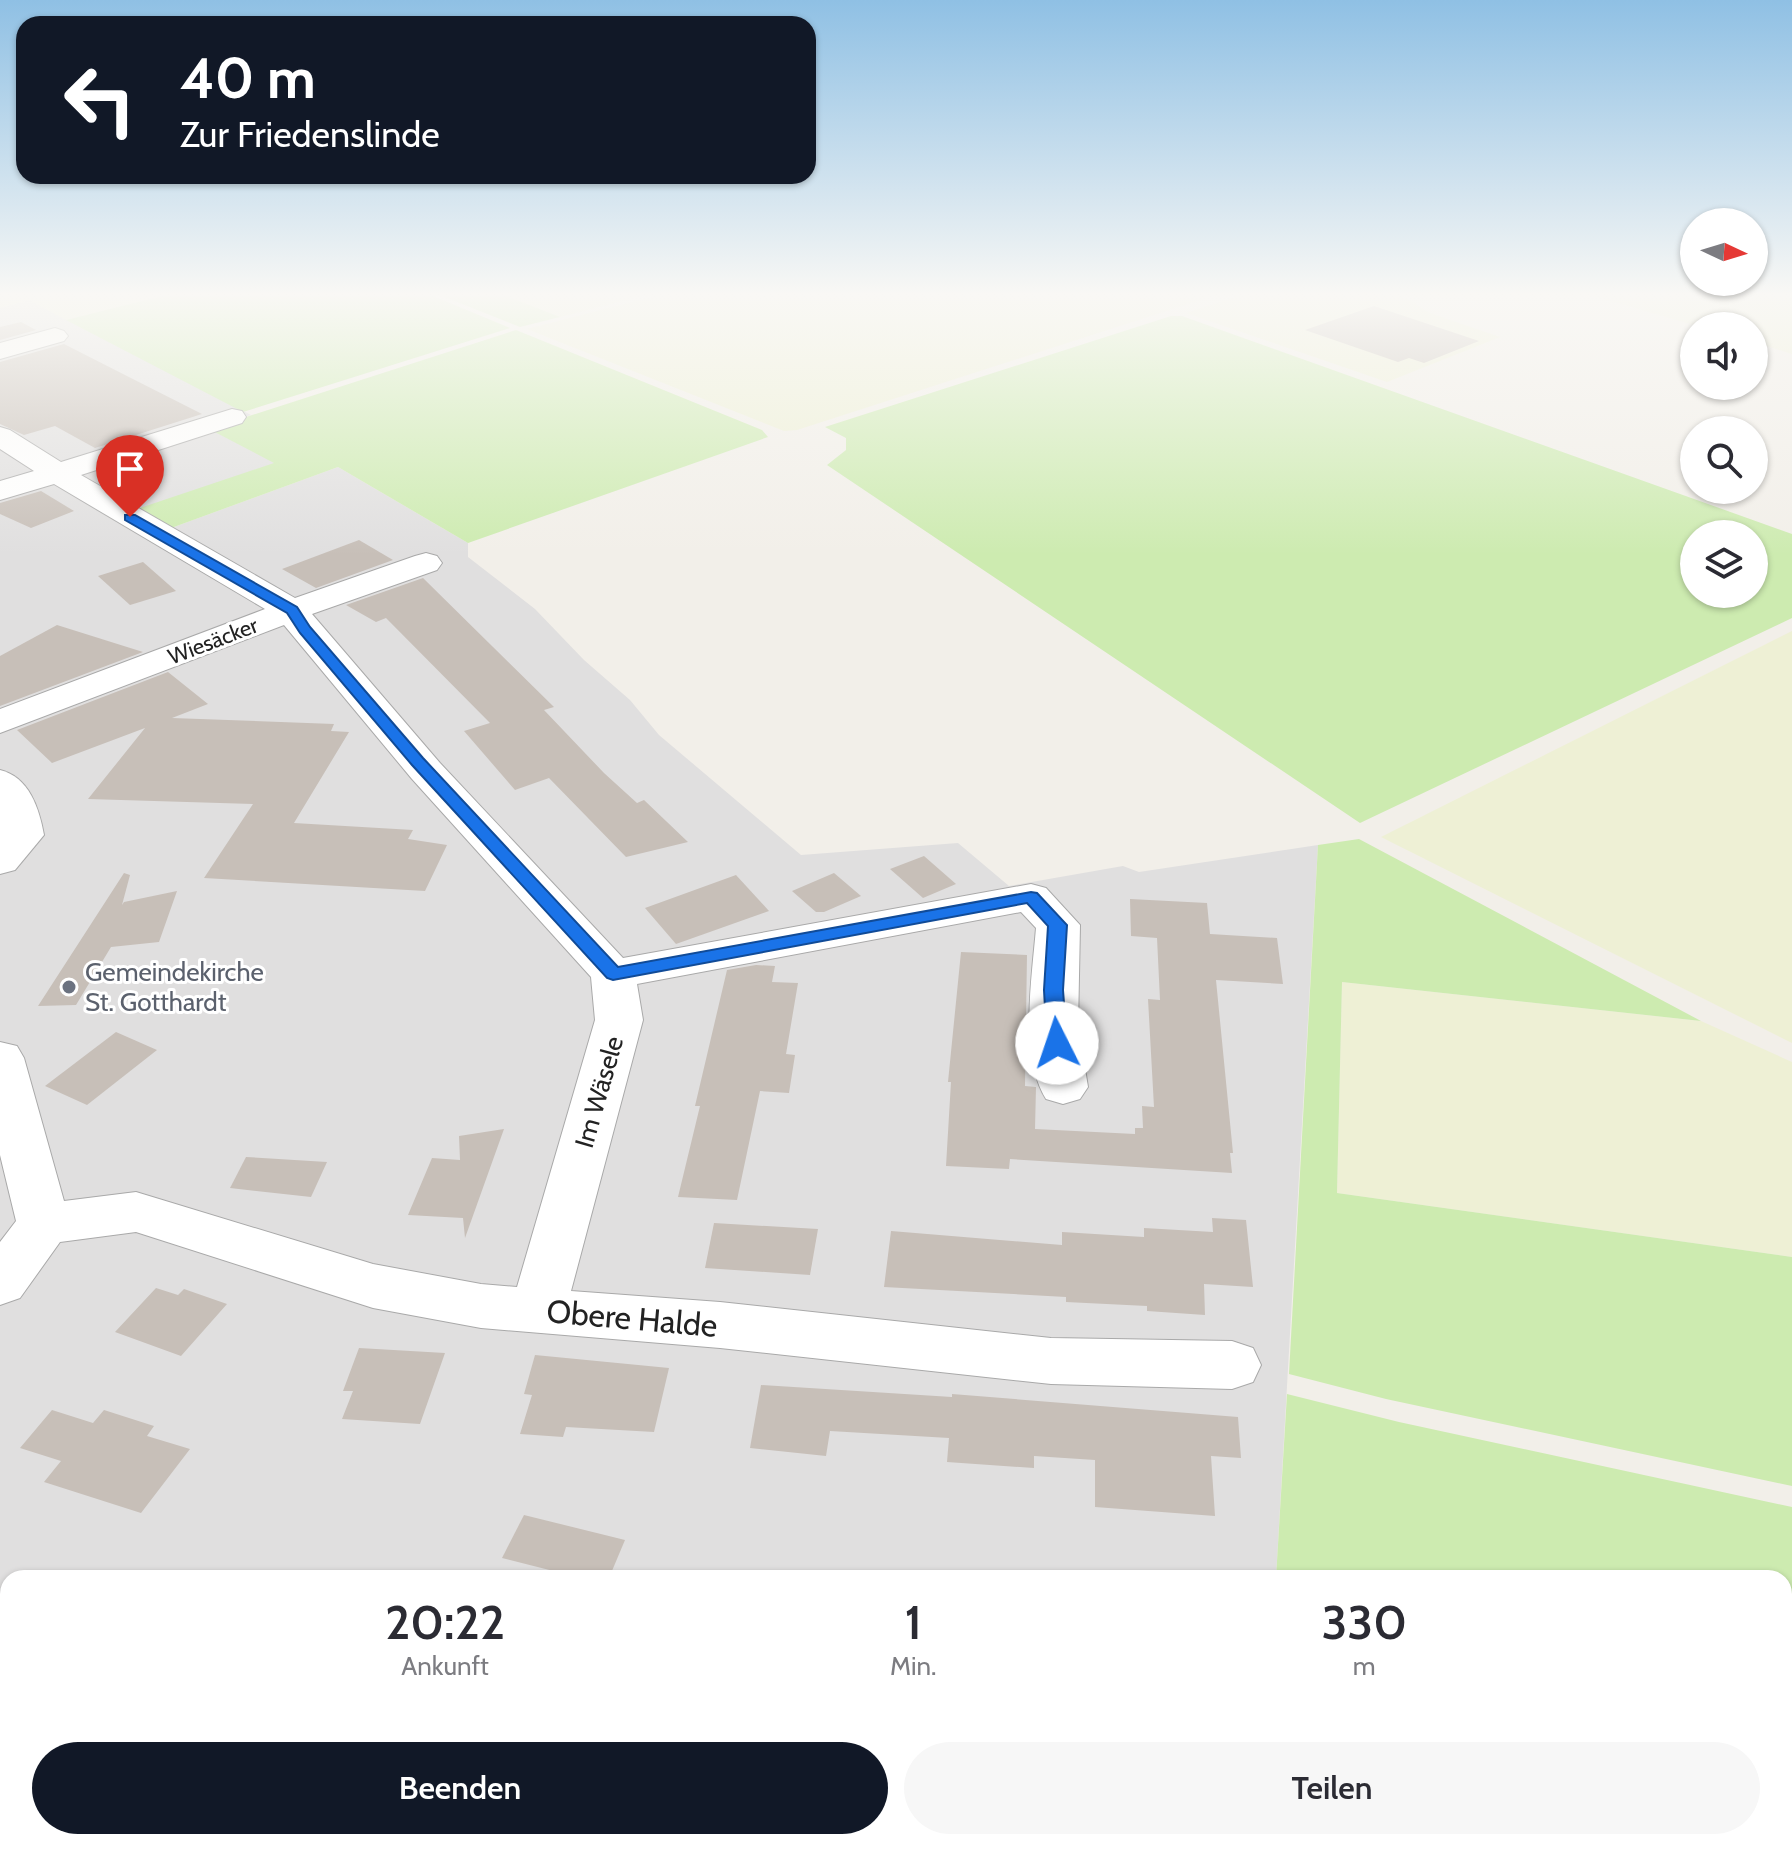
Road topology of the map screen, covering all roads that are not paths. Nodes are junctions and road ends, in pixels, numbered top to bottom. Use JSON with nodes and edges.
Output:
{"nodes":[{"id":1,"x":232,"y":417,"type":"dead end"},
{"id":2,"x":0,"y":436,"type":"edge"},
{"id":3,"x":56,"y":471,"type":"junction"},
{"id":4,"x":0,"y":491,"type":"edge"},
{"id":5,"x":426,"y":563,"type":"dead end"},
{"id":6,"x":292,"y":610,"type":"junction"},
{"id":7,"x":0,"y":722,"type":"edge"},
{"id":8,"x":0,"y":782,"type":"edge"},
{"id":9,"x":0,"y":861,"type":"edge"},
{"id":10,"x":613,"y":974,"type":"junction"},
{"id":11,"x":0,"y":1058,"type":"edge"},
{"id":12,"x":1063,"y":1087,"type":"dead end"},
{"id":13,"x":44,"y":1224,"type":"junction"},
{"id":14,"x":0,"y":1283,"type":"edge"},
{"id":15,"x":538,"y":1310,"type":"junction"},
{"id":16,"x":1232,"y":1365,"type":"dead end"}],
"edges":[{"from":1,"to":3,"type":"street"},
{"from":2,"to":3,"type":"street"},
{"from":3,"to":4,"type":"street"},
{"from":3,"to":6,"type":"street"},
{"from":5,"to":6,"type":"street","name":"Wiesäcker"},
{"from":6,"to":7,"type":"street","name":"Wiesäcker"},
{"from":6,"to":10,"type":"street"},
{"from":8,"to":9,"type":"street"},
{"from":10,"to":12,"type":"street"},
{"from":10,"to":15,"type":"street","name":"Im Wäsele"},
{"from":11,"to":13,"type":"street"},
{"from":13,"to":14,"type":"street"},
{"from":13,"to":15,"type":"street","name":"Obere Halde"},
{"from":15,"to":16,"type":"street","name":"Obere Halde"}]}
